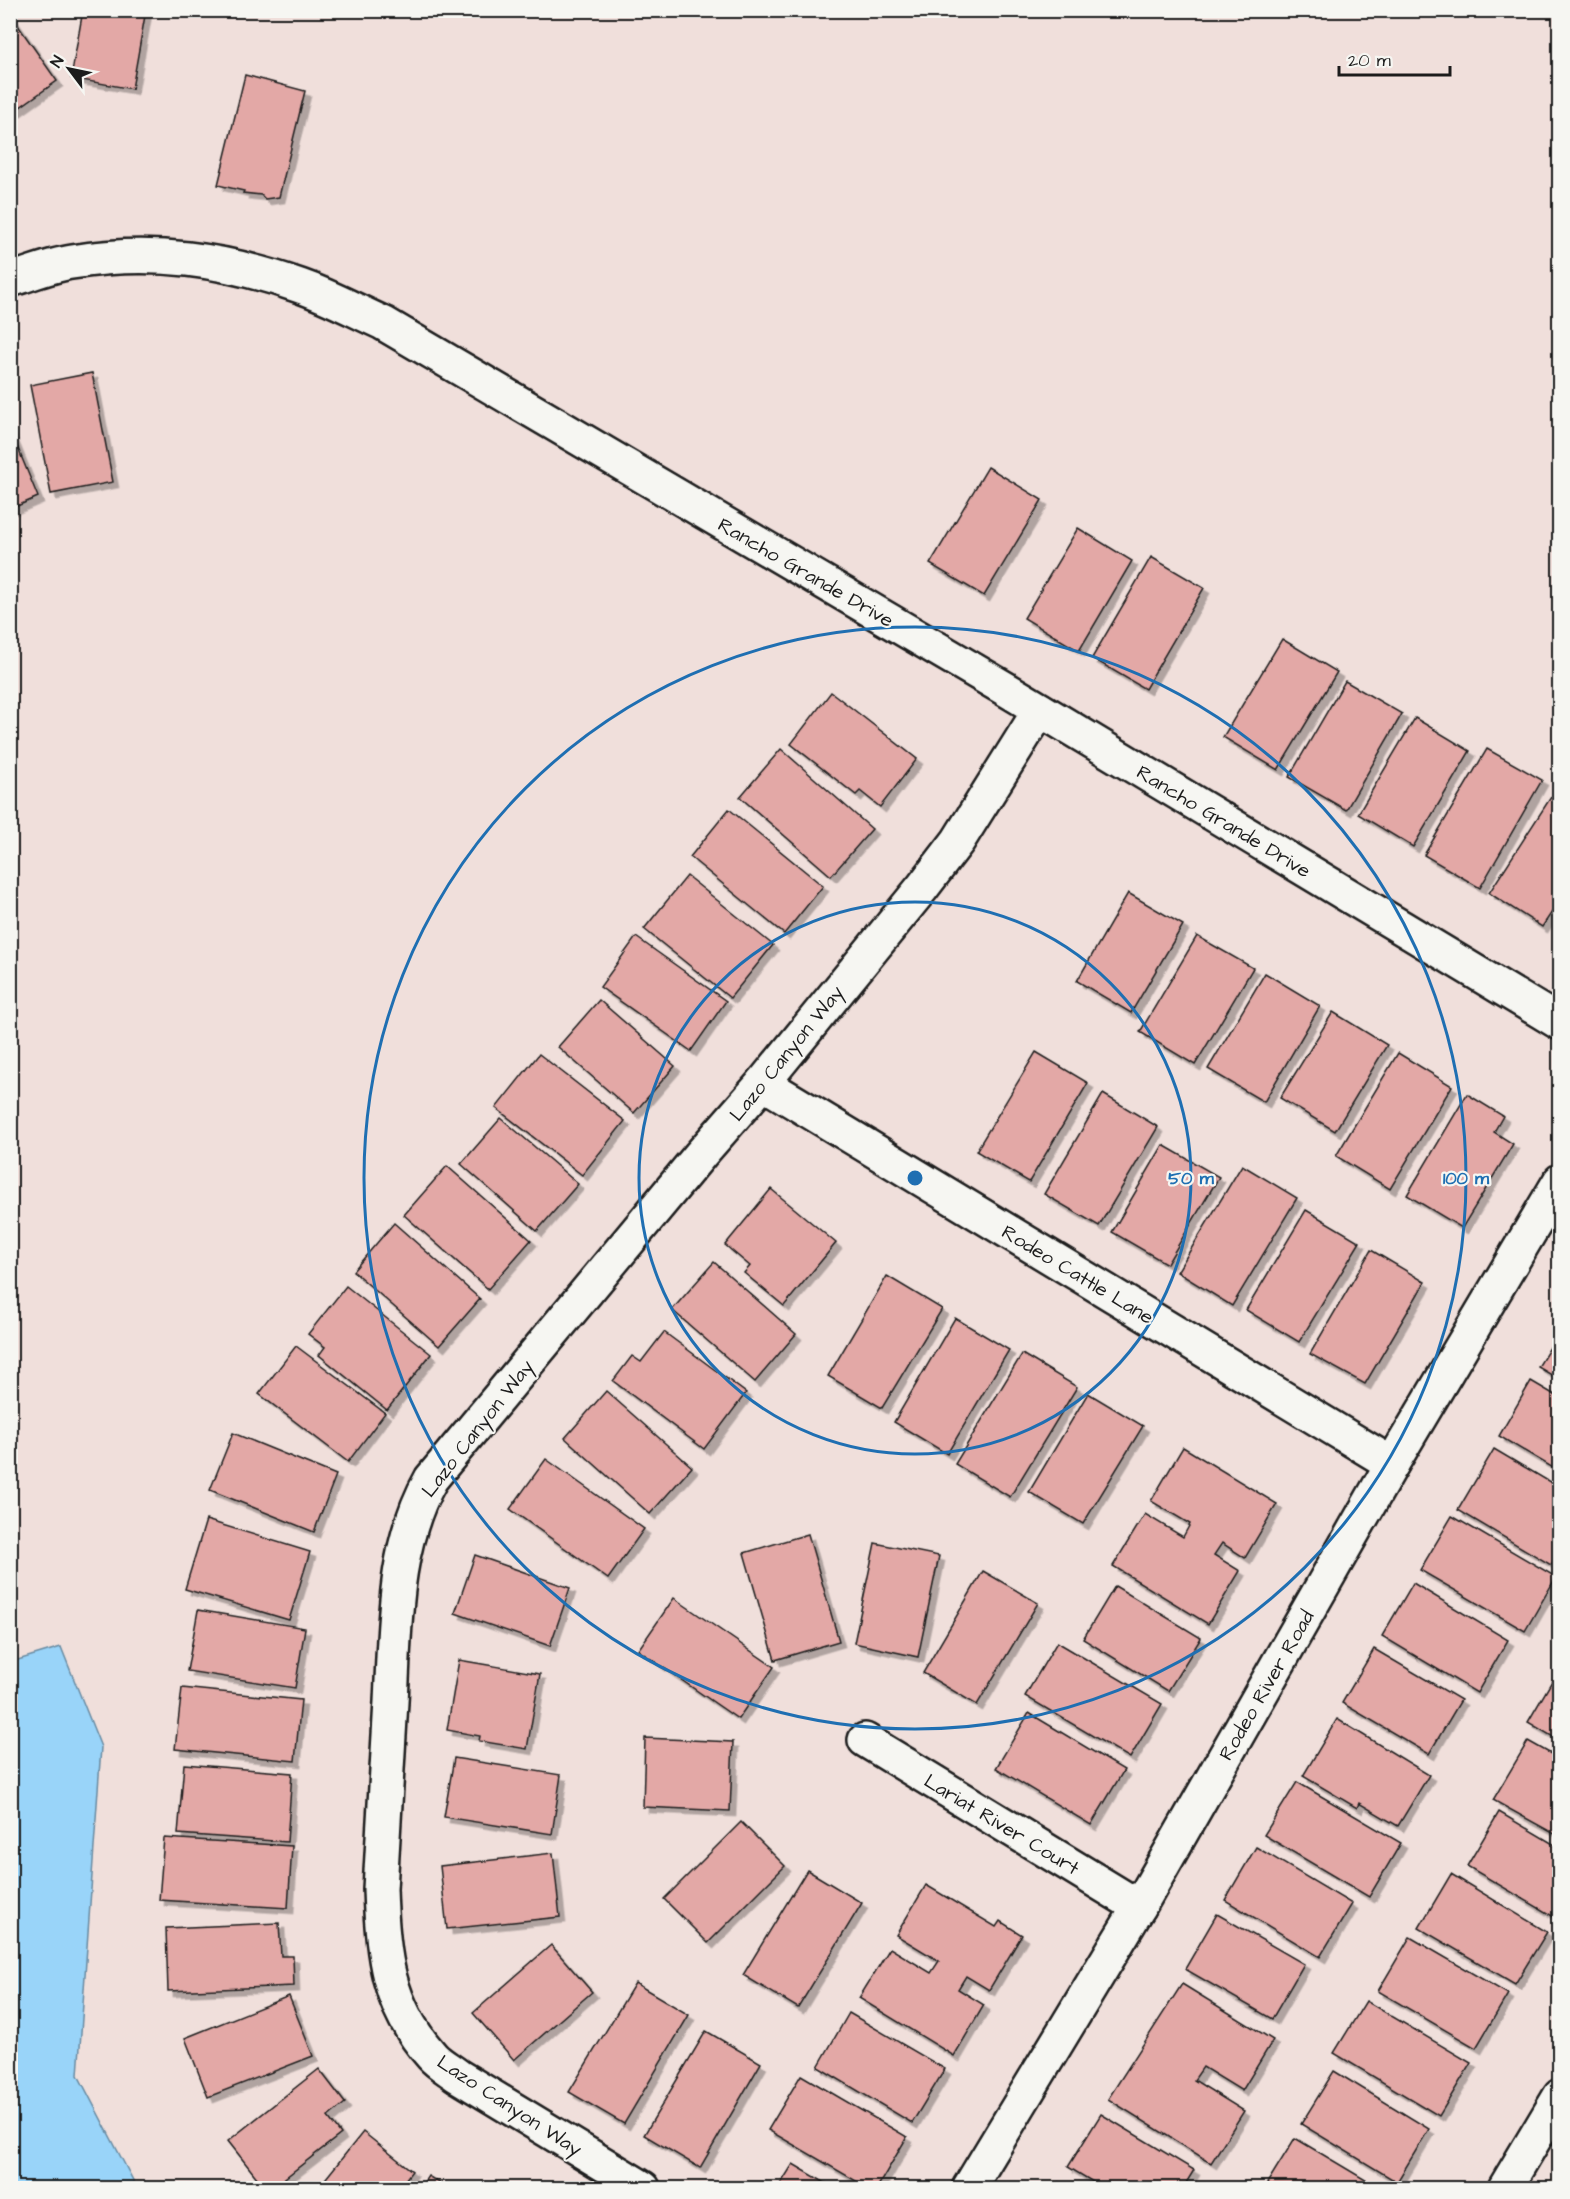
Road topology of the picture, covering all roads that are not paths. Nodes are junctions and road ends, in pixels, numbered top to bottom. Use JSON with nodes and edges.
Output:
{"nodes":[{"id":1,"x":10,"y":280,"type":"edge"},
{"id":2,"x":1040,"y":710,"type":"junction"},
{"id":3,"x":1560,"y":1023,"type":"edge"},
{"id":4,"x":763,"y":1083,"type":"junction"},
{"id":5,"x":1560,"y":1180,"type":"edge"},
{"id":6,"x":1392,"y":1464,"type":"junction"},
{"id":7,"x":865,"y":1740,"type":"dead end"},
{"id":8,"x":1139,"y":1907,"type":"junction"},
{"id":9,"x":1560,"y":2096,"type":"edge"},
{"id":10,"x":643,"y":2188,"type":"edge"},
{"id":11,"x":969,"y":2188,"type":"edge"},
{"id":12,"x":1505,"y":2188,"type":"edge"}],
"edges":[{"from":1,"to":2,"type":"street","name":"Rancho Grande Drive"},
{"from":2,"to":3,"type":"street","name":"Rancho Grande Drive"},
{"from":2,"to":4,"type":"street","name":"Lazo Canyon Way"},
{"from":4,"to":6,"type":"street","name":"Rodeo Cattle Lane"},
{"from":4,"to":10,"type":"street","name":"Lazo Canyon Way"},
{"from":5,"to":6,"type":"street","name":"Rodeo River Road"},
{"from":6,"to":8,"type":"street","name":"Rodeo River Road"},
{"from":7,"to":8,"type":"street","name":"Lariat River Court"},
{"from":8,"to":11,"type":"street","name":"Rodeo River Road"},
{"from":9,"to":12,"type":"street"}]}
